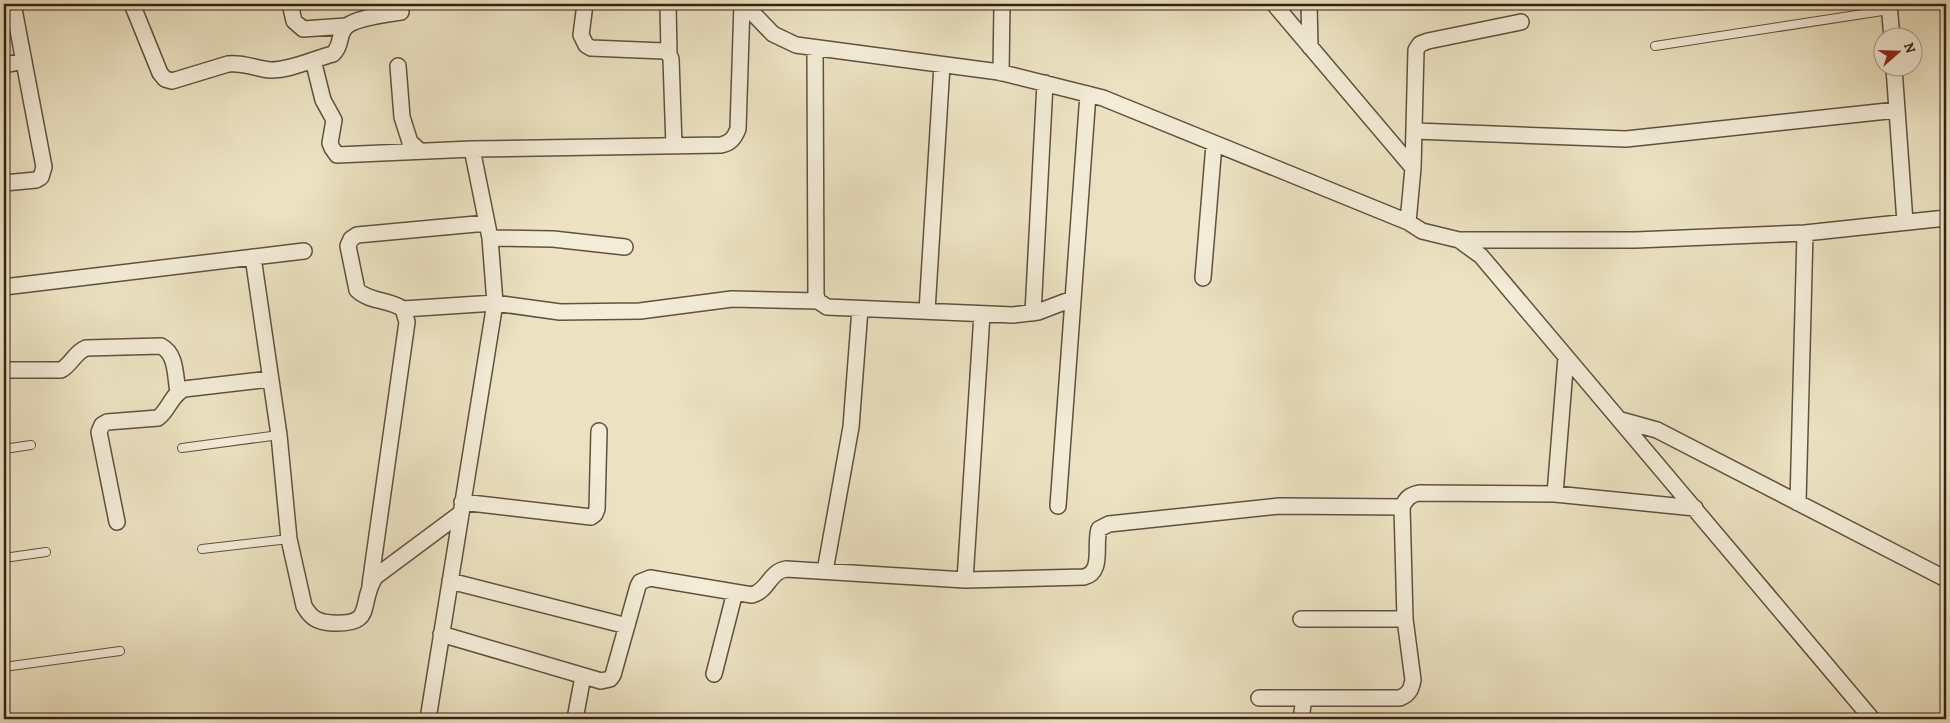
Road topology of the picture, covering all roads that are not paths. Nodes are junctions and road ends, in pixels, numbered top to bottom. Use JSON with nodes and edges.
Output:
{"nodes":[{"id":1,"x":14,"y":4,"type":"edge"},
{"id":2,"x":132,"y":4,"type":"edge"},
{"id":3,"x":290,"y":4,"type":"edge"},
{"id":4,"x":585,"y":4,"type":"edge"},
{"id":5,"x":668,"y":4,"type":"edge"},
{"id":6,"x":743,"y":4,"type":"edge"},
{"id":7,"x":1002,"y":4,"type":"edge"},
{"id":8,"x":1274,"y":4,"type":"edge"},
{"id":9,"x":1309,"y":4,"type":"edge"},
{"id":10,"x":1889,"y":7,"type":"edge"},
{"id":11,"x":401,"y":12,"type":"dead end"},
{"id":12,"x":1521,"y":22,"type":"dead end"},
{"id":13,"x":346,"y":26,"type":"junction"},
{"id":14,"x":1891,"y":28,"type":"edge"},
{"id":15,"x":1655,"y":46,"type":"dead end"},
{"id":16,"x":1310,"y":47,"type":"junction"},
{"id":17,"x":815,"y":48,"type":"junction"},
{"id":18,"x":669,"y":54,"type":"junction"},
{"id":19,"x":313,"y":60,"type":"junction"},
{"id":20,"x":24,"y":61,"type":"junction"},
{"id":21,"x":4,"y":65,"type":"edge"},
{"id":22,"x":942,"y":65,"type":"junction"},
{"id":23,"x":398,"y":66,"type":"dead end"},
{"id":24,"x":1001,"y":73,"type":"junction"},
{"id":25,"x":1895,"y":78,"type":"edge"},
{"id":26,"x":1045,"y":83,"type":"junction"},
{"id":27,"x":1088,"y":94,"type":"junction"},
{"id":28,"x":1897,"y":110,"type":"junction"},
{"id":29,"x":1415,"y":131,"type":"junction"},
{"id":30,"x":1214,"y":144,"type":"junction"},
{"id":31,"x":674,"y":146,"type":"junction"},
{"id":32,"x":472,"y":149,"type":"junction"},
{"id":33,"x":420,"y":151,"type":"junction"},
{"id":34,"x":1413,"y":168,"type":"junction"},
{"id":35,"x":4,"y":183,"type":"edge"},
{"id":36,"x":1946,"y":218,"type":"edge"},
{"id":37,"x":1408,"y":222,"type":"junction"},
{"id":38,"x":1905,"y":222,"type":"junction"},
{"id":39,"x":489,"y":230,"type":"junction"},
{"id":40,"x":1805,"y":233,"type":"junction"},
{"id":41,"x":1459,"y":240,"type":"junction"},
{"id":42,"x":625,"y":247,"type":"dead end"},
{"id":43,"x":304,"y":251,"type":"dead end"},
{"id":44,"x":253,"y":257,"type":"junction"},
{"id":45,"x":1203,"y":278,"type":"dead end"},
{"id":46,"x":4,"y":287,"type":"edge"},
{"id":47,"x":1072,"y":299,"type":"junction"},
{"id":48,"x":818,"y":301,"type":"junction"},
{"id":49,"x":495,"y":303,"type":"junction"},
{"id":50,"x":403,"y":308,"type":"junction"},
{"id":51,"x":860,"y":308,"type":"junction"},
{"id":52,"x":927,"y":311,"type":"junction"},
{"id":53,"x":1033,"y":313,"type":"junction"},
{"id":54,"x":982,"y":314,"type":"junction"},
{"id":55,"x":1566,"y":356,"type":"junction"},
{"id":56,"x":4,"y":370,"type":"edge"},
{"id":57,"x":270,"y":379,"type":"junction"},
{"id":58,"x":178,"y":392,"type":"junction"},
{"id":59,"x":1621,"y":420,"type":"junction"},
{"id":60,"x":599,"y":431,"type":"dead end"},
{"id":61,"x":279,"y":435,"type":"junction"},
{"id":62,"x":31,"y":445,"type":"dead end"},
{"id":63,"x":182,"y":448,"type":"dead end"},
{"id":64,"x":4,"y":449,"type":"edge"},
{"id":65,"x":1555,"y":494,"type":"junction"},
{"id":66,"x":1798,"y":502,"type":"junction"},
{"id":67,"x":1058,"y":506,"type":"dead end"},
{"id":68,"x":462,"y":508,"type":"junction"},
{"id":69,"x":1402,"y":508,"type":"junction"},
{"id":70,"x":1695,"y":508,"type":"junction"},
{"id":71,"x":117,"y":522,"type":"dead end"},
{"id":72,"x":289,"y":539,"type":"junction"},
{"id":73,"x":202,"y":549,"type":"dead end"},
{"id":74,"x":46,"y":552,"type":"dead end"},
{"id":75,"x":4,"y":558,"type":"edge"},
{"id":76,"x":825,"y":571,"type":"junction"},
{"id":77,"x":1946,"y":579,"type":"edge"},
{"id":78,"x":965,"y":580,"type":"junction"},
{"id":79,"x":450,"y":581,"type":"junction"},
{"id":80,"x":370,"y":586,"type":"junction"},
{"id":81,"x":735,"y":592,"type":"junction"},
{"id":82,"x":1405,"y":619,"type":"junction"},
{"id":83,"x":1301,"y":620,"type":"dead end"},
{"id":84,"x":627,"y":626,"type":"junction"},
{"id":85,"x":441,"y":634,"type":"junction"},
{"id":86,"x":120,"y":651,"type":"dead end"},
{"id":87,"x":4,"y":667,"type":"edge"},
{"id":88,"x":714,"y":674,"type":"dead end"},
{"id":89,"x":582,"y":676,"type":"junction"},
{"id":90,"x":1259,"y":698,"type":"dead end"},
{"id":91,"x":1304,"y":698,"type":"junction"},
{"id":92,"x":428,"y":719,"type":"edge"},
{"id":93,"x":575,"y":719,"type":"edge"},
{"id":94,"x":1302,"y":719,"type":"edge"},
{"id":95,"x":1872,"y":719,"type":"edge"}],
"edges":[{"from":1,"to":20,"type":"street"},
{"from":2,"to":19,"type":"street"},
{"from":3,"to":13,"type":"street"},
{"from":4,"to":18,"type":"street"},
{"from":5,"to":18,"type":"street"},
{"from":6,"to":17,"type":"street"},
{"from":6,"to":31,"type":"street"},
{"from":7,"to":24,"type":"street"},
{"from":8,"to":16,"type":"street"},
{"from":9,"to":16,"type":"street"},
{"from":10,"to":14,"type":"street"},
{"from":10,"to":15,"type":"lane"},
{"from":11,"to":13,"type":"street"},
{"from":12,"to":29,"type":"street"},
{"from":13,"to":19,"type":"street"},
{"from":16,"to":34,"type":"street"},
{"from":17,"to":22,"type":"street"},
{"from":17,"to":48,"type":"street"},
{"from":18,"to":31,"type":"street"},
{"from":19,"to":33,"type":"street"},
{"from":20,"to":21,"type":"street"},
{"from":20,"to":35,"type":"street"},
{"from":22,"to":24,"type":"street"},
{"from":22,"to":52,"type":"street"},
{"from":23,"to":33,"type":"street"},
{"from":24,"to":26,"type":"street"},
{"from":25,"to":28,"type":"street"},
{"from":26,"to":27,"type":"street"},
{"from":26,"to":53,"type":"street"},
{"from":27,"to":30,"type":"street"},
{"from":27,"to":47,"type":"street"},
{"from":28,"to":29,"type":"street"},
{"from":28,"to":38,"type":"street"},
{"from":29,"to":34,"type":"street"},
{"from":30,"to":37,"type":"street"},
{"from":30,"to":45,"type":"street"},
{"from":31,"to":32,"type":"street"},
{"from":32,"to":33,"type":"street"},
{"from":32,"to":39,"type":"street"},
{"from":34,"to":37,"type":"street"},
{"from":36,"to":38,"type":"street"},
{"from":37,"to":41,"type":"street"},
{"from":38,"to":40,"type":"street"},
{"from":39,"to":42,"type":"street"},
{"from":39,"to":49,"type":"street"},
{"from":39,"to":50,"type":"street"},
{"from":40,"to":41,"type":"street"},
{"from":40,"to":66,"type":"street"},
{"from":41,"to":55,"type":"street"},
{"from":43,"to":44,"type":"street"},
{"from":44,"to":46,"type":"street"},
{"from":44,"to":57,"type":"street"},
{"from":47,"to":53,"type":"street"},
{"from":47,"to":67,"type":"street"},
{"from":48,"to":49,"type":"street"},
{"from":48,"to":51,"type":"street"},
{"from":49,"to":50,"type":"street"},
{"from":49,"to":68,"type":"street"},
{"from":50,"to":80,"type":"street"},
{"from":51,"to":52,"type":"street"},
{"from":51,"to":76,"type":"street"},
{"from":52,"to":54,"type":"street"},
{"from":53,"to":54,"type":"street"},
{"from":54,"to":78,"type":"street"},
{"from":55,"to":59,"type":"street"},
{"from":55,"to":65,"type":"street"},
{"from":56,"to":58,"type":"street"},
{"from":57,"to":58,"type":"street"},
{"from":57,"to":61,"type":"street"},
{"from":58,"to":71,"type":"street"},
{"from":59,"to":66,"type":"street"},
{"from":59,"to":70,"type":"street"},
{"from":60,"to":68,"type":"street"},
{"from":61,"to":63,"type":"lane"},
{"from":61,"to":72,"type":"street"},
{"from":62,"to":64,"type":"lane"},
{"from":65,"to":69,"type":"street"},
{"from":65,"to":70,"type":"street"},
{"from":66,"to":77,"type":"street"},
{"from":68,"to":79,"type":"street"},
{"from":68,"to":80,"type":"street"},
{"from":69,"to":78,"type":"street"},
{"from":69,"to":82,"type":"street"},
{"from":70,"to":95,"type":"street"},
{"from":72,"to":73,"type":"lane"},
{"from":72,"to":80,"type":"street"},
{"from":74,"to":75,"type":"lane"},
{"from":76,"to":78,"type":"street"},
{"from":76,"to":81,"type":"street"},
{"from":79,"to":84,"type":"street"},
{"from":79,"to":85,"type":"street"},
{"from":81,"to":84,"type":"street"},
{"from":81,"to":88,"type":"street"},
{"from":82,"to":83,"type":"street"},
{"from":82,"to":91,"type":"street"},
{"from":84,"to":89,"type":"street"},
{"from":85,"to":89,"type":"street"},
{"from":85,"to":92,"type":"street"},
{"from":86,"to":87,"type":"lane"},
{"from":89,"to":93,"type":"street"},
{"from":90,"to":91,"type":"street"},
{"from":91,"to":94,"type":"street"}]}
